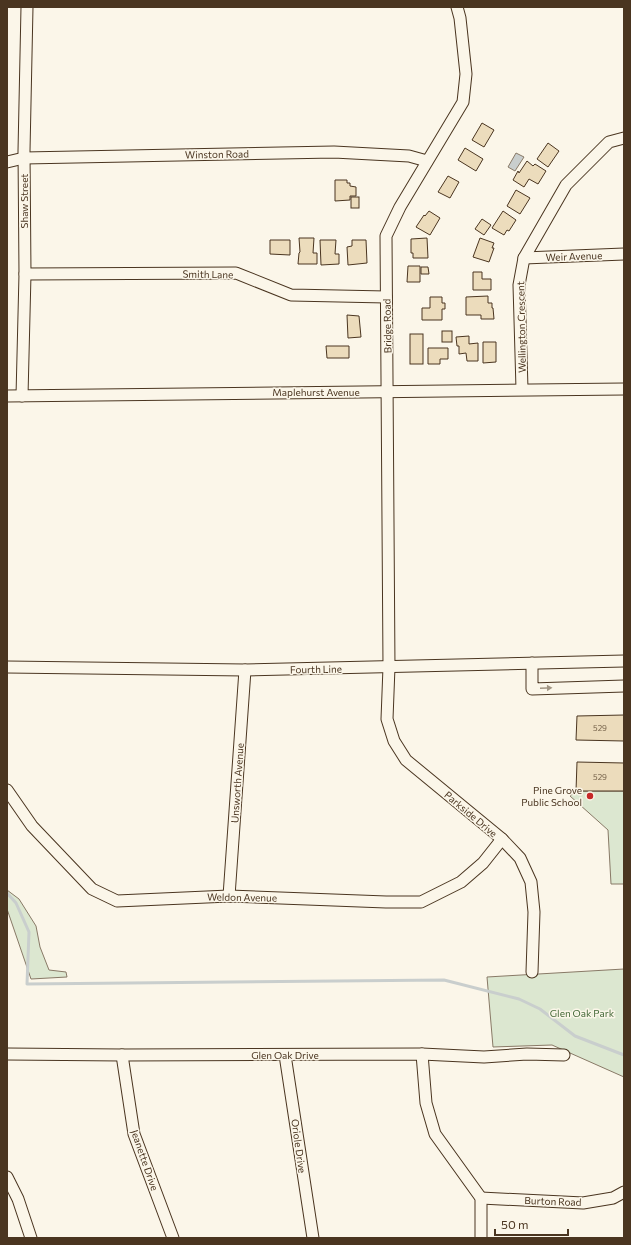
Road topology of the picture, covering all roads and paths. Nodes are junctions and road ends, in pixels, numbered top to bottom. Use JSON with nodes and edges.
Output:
{"nodes":[{"id":1,"x":27,"y":7,"type":"edge"},
{"id":2,"x":457,"y":7,"type":"edge"},
{"id":3,"x":624,"y":138,"type":"edge"},
{"id":4,"x":24,"y":158,"type":"junction"},
{"id":5,"x":427,"y":160,"type":"junction"},
{"id":6,"x":7,"y":162,"type":"edge"},
{"id":7,"x":624,"y":254,"type":"edge"},
{"id":8,"x":524,"y":258,"type":"junction"},
{"id":9,"x":25,"y":274,"type":"junction"},
{"id":10,"x":386,"y":297,"type":"junction"},
{"id":11,"x":522,"y":389,"type":"junction"},
{"id":12,"x":624,"y":389,"type":"edge"},
{"id":13,"x":388,"y":392,"type":"junction"},
{"id":14,"x":7,"y":396,"type":"edge"},
{"id":15,"x":22,"y":396,"type":"junction"},
{"id":16,"x":624,"y":661,"type":"edge"},
{"id":17,"x":532,"y":663,"type":"junction"},
{"id":18,"x":7,"y":667,"type":"edge"},
{"id":19,"x":389,"y":667,"type":"junction"},
{"id":20,"x":245,"y":670,"type":"junction"},
{"id":21,"x":624,"y":686,"type":"edge"},
{"id":22,"x":7,"y":790,"type":"edge"},
{"id":23,"x":502,"y":839,"type":"junction"},
{"id":24,"x":229,"y":896,"type":"junction"},
{"id":25,"x":532,"y":972,"type":"dead end"},
{"id":26,"x":7,"y":1054,"type":"edge"},
{"id":27,"x":422,"y":1054,"type":"junction"},
{"id":28,"x":122,"y":1055,"type":"junction"},
{"id":29,"x":285,"y":1055,"type":"junction"},
{"id":30,"x":564,"y":1055,"type":"dead end"},
{"id":31,"x":7,"y":1177,"type":"edge"},
{"id":32,"x":624,"y":1192,"type":"edge"},
{"id":33,"x":480,"y":1198,"type":"junction"},
{"id":34,"x":31,"y":1238,"type":"edge"},
{"id":35,"x":173,"y":1238,"type":"edge"},
{"id":36,"x":313,"y":1238,"type":"edge"},
{"id":37,"x":481,"y":1238,"type":"edge"}],
"edges":[{"from":1,"to":4,"type":"street","name":"Shaw Street"},
{"from":2,"to":5,"type":"street","name":"Bridge Road"},
{"from":3,"to":8,"type":"street","name":"Wellington Crescent"},
{"from":4,"to":5,"type":"street","name":"Winston Road"},
{"from":4,"to":6,"type":"street","name":"Winston Road"},
{"from":4,"to":9,"type":"street","name":"Shaw Street"},
{"from":5,"to":10,"type":"street","name":"Bridge Road"},
{"from":7,"to":8,"type":"street","name":"Weir Avenue"},
{"from":8,"to":11,"type":"street","name":"Wellington Crescent"},
{"from":9,"to":10,"type":"street","name":"Smith Lane"},
{"from":9,"to":15,"type":"street","name":"Shaw Street"},
{"from":10,"to":13,"type":"street","name":"Bridge Road"},
{"from":11,"to":12,"type":"street","name":"Maplehurst Avenue"},
{"from":11,"to":13,"type":"street","name":"Maplehurst Avenue"},
{"from":13,"to":15,"type":"street","name":"Maplehurst Avenue"},
{"from":13,"to":19,"type":"street","name":"Bridge Road"},
{"from":14,"to":15,"type":"street","name":"Maplehurst Avenue"},
{"from":16,"to":17,"type":"street","name":"Fourth Line"},
{"from":17,"to":19,"type":"street","name":"Fourth Line"},
{"from":17,"to":21,"type":"street","one_way":true},
{"from":18,"to":20,"type":"street","name":"Fourth Line"},
{"from":19,"to":20,"type":"street","name":"Fourth Line"},
{"from":19,"to":23,"type":"street","name":"Parkside Drive"},
{"from":20,"to":24,"type":"street","name":"Unsworth Avenue"},
{"from":22,"to":24,"type":"street","name":"Weldon Avenue"},
{"from":23,"to":24,"type":"street","name":"Weldon Avenue"},
{"from":23,"to":25,"type":"street","name":"Parkside Drive"},
{"from":26,"to":28,"type":"street","name":"Glen Oak Drive"},
{"from":27,"to":29,"type":"street","name":"Glen Oak Drive"},
{"from":27,"to":30,"type":"street","name":"Glen Oak Drive"},
{"from":27,"to":33,"type":"street"},
{"from":28,"to":29,"type":"street","name":"Glen Oak Drive"},
{"from":28,"to":35,"type":"street","name":"Jeanette Drive"},
{"from":29,"to":36,"type":"street","name":"Oriole Drive"},
{"from":31,"to":34,"type":"street"},
{"from":32,"to":33,"type":"street","name":"Burton Road"},
{"from":33,"to":37,"type":"street"}]}
